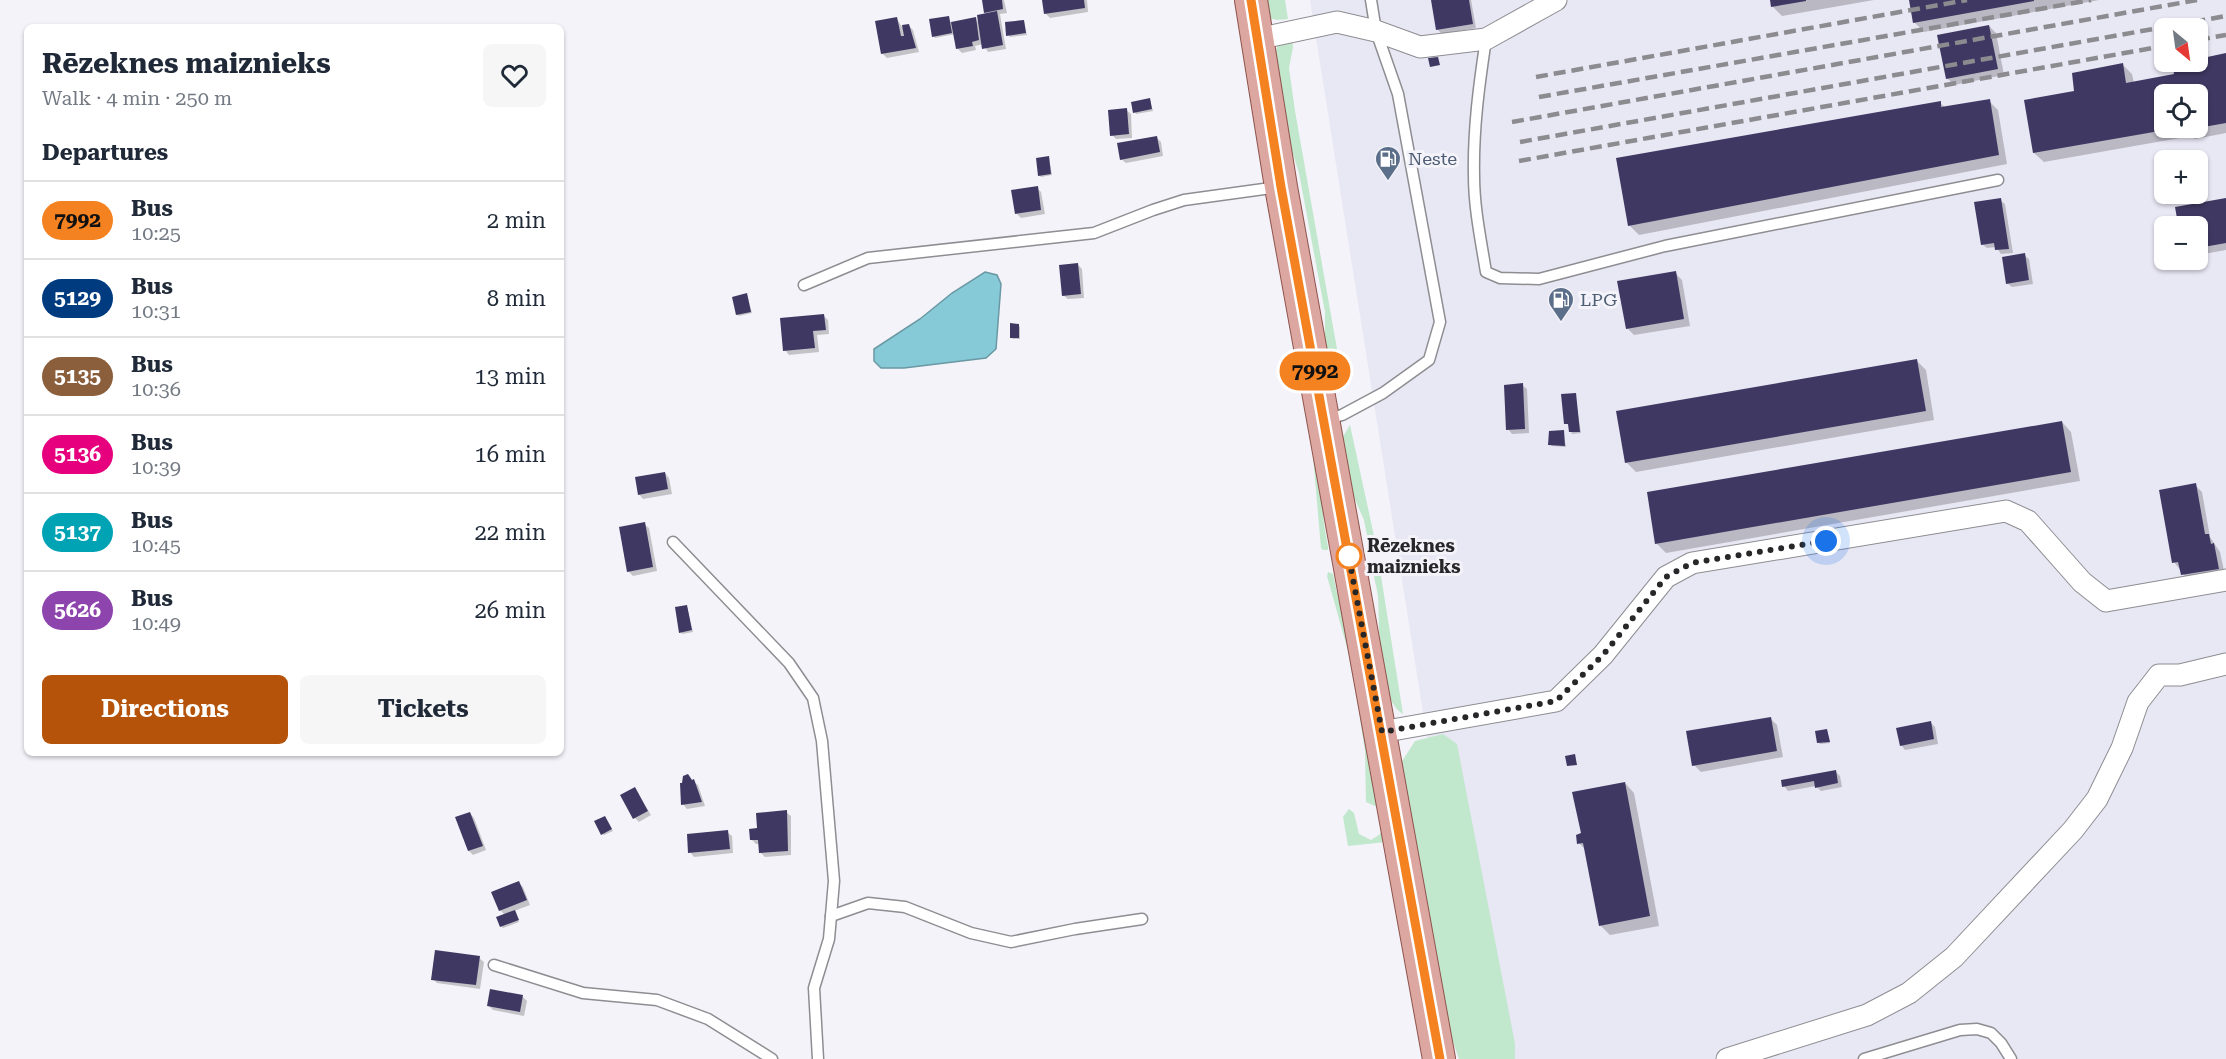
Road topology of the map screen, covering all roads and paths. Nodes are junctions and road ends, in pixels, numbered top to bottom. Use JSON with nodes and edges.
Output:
{"nodes":[{"id":1,"x":1251,"y":0,"type":"edge"},
{"id":2,"x":1371,"y":0,"type":"edge"},
{"id":3,"x":1545,"y":3,"type":"edge"},
{"id":4,"x":1376,"y":32,"type":"junction"},
{"id":5,"x":1257,"y":39,"type":"junction"},
{"id":6,"x":1486,"y":39,"type":"junction"},
{"id":7,"x":1998,"y":180,"type":"dead end"},
{"id":8,"x":1281,"y":187,"type":"junction"},
{"id":9,"x":804,"y":285,"type":"dead end"},
{"id":10,"x":1324,"y":420,"type":"junction"},
{"id":11,"x":673,"y":542,"type":"dead end"},
{"id":12,"x":2226,"y":580,"type":"edge"},
{"id":13,"x":2226,"y":664,"type":"edge"},
{"id":14,"x":1382,"y":732,"type":"junction"},
{"id":15,"x":831,"y":916,"type":"junction"},
{"id":16,"x":1142,"y":919,"type":"dead end"},
{"id":17,"x":494,"y":965,"type":"dead end"},
{"id":18,"x":1750,"y":1056,"type":"edge"},
{"id":19,"x":772,"y":1059,"type":"edge"},
{"id":20,"x":818,"y":1059,"type":"edge"},
{"id":21,"x":1439,"y":1059,"type":"edge"},
{"id":22,"x":1727,"y":1059,"type":"edge"},
{"id":23,"x":1864,"y":1059,"type":"edge"},
{"id":24,"x":2011,"y":1059,"type":"edge"}],
"edges":[{"from":1,"to":5,"type":"main road"},
{"from":2,"to":4,"type":"lane"},
{"from":3,"to":6,"type":"street"},
{"from":4,"to":5,"type":"street"},
{"from":4,"to":6,"type":"street"},
{"from":4,"to":10,"type":"lane"},
{"from":5,"to":8,"type":"main road"},
{"from":6,"to":7,"type":"lane"},
{"from":8,"to":9,"type":"lane"},
{"from":8,"to":10,"type":"main road"},
{"from":10,"to":14,"type":"main road"},
{"from":11,"to":15,"type":"lane"},
{"from":12,"to":14,"type":"street"},
{"from":13,"to":18,"type":"street"},
{"from":14,"to":21,"type":"main road"},
{"from":15,"to":16,"type":"lane"},
{"from":15,"to":20,"type":"lane"},
{"from":17,"to":19,"type":"lane"},
{"from":18,"to":22,"type":"street"},
{"from":23,"to":24,"type":"lane"}]}
